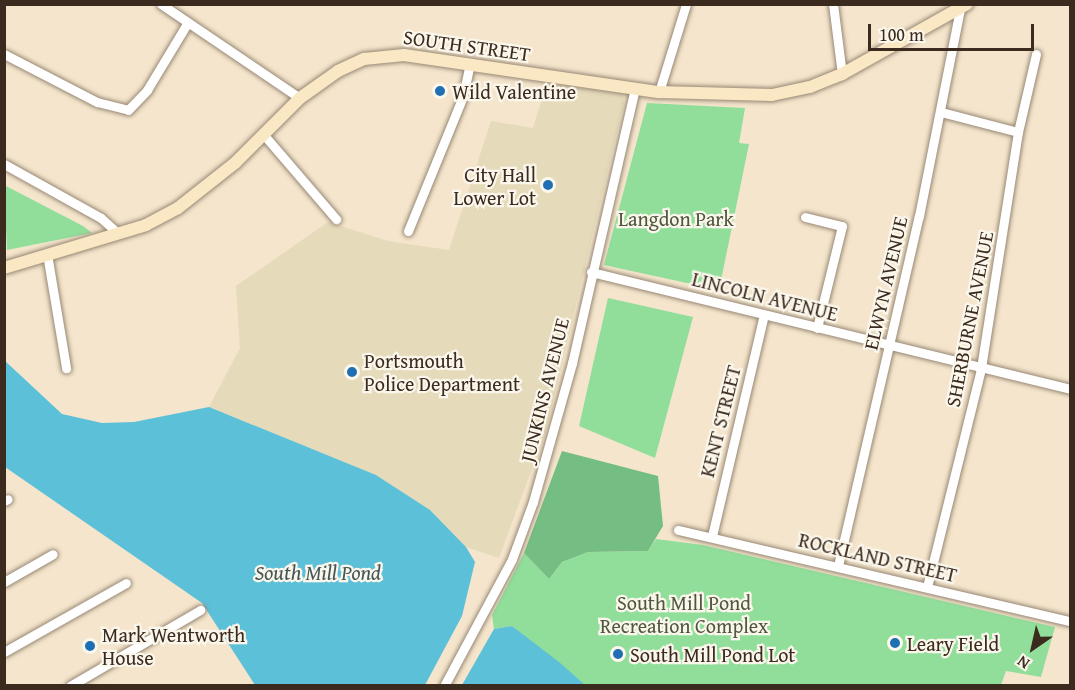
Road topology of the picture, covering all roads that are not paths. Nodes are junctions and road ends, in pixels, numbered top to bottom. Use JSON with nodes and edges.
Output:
{"nodes":[{"id":1,"x":161,"y":4,"type":"edge"},
{"id":2,"x":686,"y":4,"type":"edge"},
{"id":3,"x":833,"y":4,"type":"edge"},
{"id":4,"x":963,"y":5,"type":"edge"},
{"id":5,"x":188,"y":22,"type":"junction"},
{"id":6,"x":4,"y":54,"type":"edge"},
{"id":7,"x":1036,"y":54,"type":"dead end"},
{"id":8,"x":470,"y":64,"type":"junction"},
{"id":9,"x":842,"y":74,"type":"junction"},
{"id":10,"x":635,"y":89,"type":"junction"},
{"id":11,"x":659,"y":92,"type":"junction"},
{"id":12,"x":300,"y":98,"type":"junction"},
{"id":13,"x":941,"y":112,"type":"junction"},
{"id":14,"x":1018,"y":132,"type":"junction"},
{"id":15,"x":264,"y":135,"type":"junction"},
{"id":16,"x":4,"y":164,"type":"edge"},
{"id":17,"x":805,"y":217,"type":"dead end"},
{"id":18,"x":336,"y":219,"type":"dead end"},
{"id":19,"x":408,"y":231,"type":"dead end"},
{"id":20,"x":119,"y":234,"type":"junction"},
{"id":21,"x":47,"y":254,"type":"junction"},
{"id":22,"x":4,"y":268,"type":"edge"},
{"id":23,"x":591,"y":272,"type":"junction"},
{"id":24,"x":765,"y":315,"type":"junction"},
{"id":25,"x":818,"y":328,"type":"junction"},
{"id":26,"x":890,"y":345,"type":"junction"},
{"id":27,"x":66,"y":368,"type":"dead end"},
{"id":28,"x":981,"y":368,"type":"junction"},
{"id":29,"x":1071,"y":389,"type":"edge"},
{"id":30,"x":678,"y":530,"type":"dead end"},
{"id":31,"x":712,"y":536,"type":"junction"},
{"id":32,"x":53,"y":554,"type":"dead end"},
{"id":33,"x":838,"y":566,"type":"junction"},
{"id":34,"x":4,"y":582,"type":"edge"},
{"id":35,"x":126,"y":583,"type":"dead end"},
{"id":36,"x":927,"y":587,"type":"junction"},
{"id":37,"x":200,"y":610,"type":"dead end"},
{"id":38,"x":1071,"y":621,"type":"edge"},
{"id":39,"x":4,"y":652,"type":"edge"},
{"id":40,"x":70,"y":686,"type":"edge"},
{"id":41,"x":444,"y":686,"type":"edge"}],
"edges":[{"from":1,"to":5,"type":"street"},
{"from":2,"to":11,"type":"street"},
{"from":3,"to":9,"type":"street"},
{"from":4,"to":9,"type":"street","name":"SOUTH STREET"},
{"from":4,"to":13,"type":"street","name":"ELWYN AVENUE"},
{"from":5,"to":6,"type":"street"},
{"from":5,"to":12,"type":"street"},
{"from":7,"to":14,"type":"street","name":"SHERBURNE AVENUE"},
{"from":8,"to":10,"type":"street","name":"SOUTH STREET"},
{"from":8,"to":12,"type":"street","name":"SOUTH STREET"},
{"from":8,"to":19,"type":"street"},
{"from":9,"to":11,"type":"street","name":"SOUTH STREET"},
{"from":10,"to":11,"type":"street","name":"SOUTH STREET"},
{"from":10,"to":23,"type":"street","name":"JUNKINS AVENUE"},
{"from":12,"to":15,"type":"street","name":"SOUTH STREET"},
{"from":13,"to":14,"type":"street"},
{"from":13,"to":26,"type":"street","name":"ELWYN AVENUE"},
{"from":14,"to":28,"type":"street","name":"SHERBURNE AVENUE"},
{"from":15,"to":18,"type":"street"},
{"from":15,"to":20,"type":"street","name":"SOUTH STREET"},
{"from":16,"to":20,"type":"street"},
{"from":17,"to":25,"type":"street"},
{"from":20,"to":21,"type":"street","name":"SOUTH STREET"},
{"from":21,"to":22,"type":"street","name":"SOUTH STREET"},
{"from":21,"to":27,"type":"street"},
{"from":23,"to":24,"type":"street","name":"LINCOLN AVENUE"},
{"from":23,"to":41,"type":"street","name":"JUNKINS AVENUE"},
{"from":24,"to":25,"type":"street","name":"LINCOLN AVENUE"},
{"from":24,"to":31,"type":"street","name":"KENT STREET"},
{"from":25,"to":26,"type":"street","name":"LINCOLN AVENUE"},
{"from":26,"to":28,"type":"street","name":"LINCOLN AVENUE"},
{"from":26,"to":33,"type":"street","name":"ELWYN AVENUE"},
{"from":28,"to":29,"type":"street","name":"LINCOLN AVENUE"},
{"from":28,"to":36,"type":"street","name":"SHERBURNE AVENUE"},
{"from":30,"to":31,"type":"street","name":"ROCKLAND STREET"},
{"from":31,"to":33,"type":"street","name":"ROCKLAND STREET"},
{"from":32,"to":34,"type":"street"},
{"from":33,"to":36,"type":"street","name":"ROCKLAND STREET"},
{"from":35,"to":39,"type":"street"},
{"from":36,"to":38,"type":"street","name":"ROCKLAND STREET"},
{"from":37,"to":40,"type":"street"}]}
